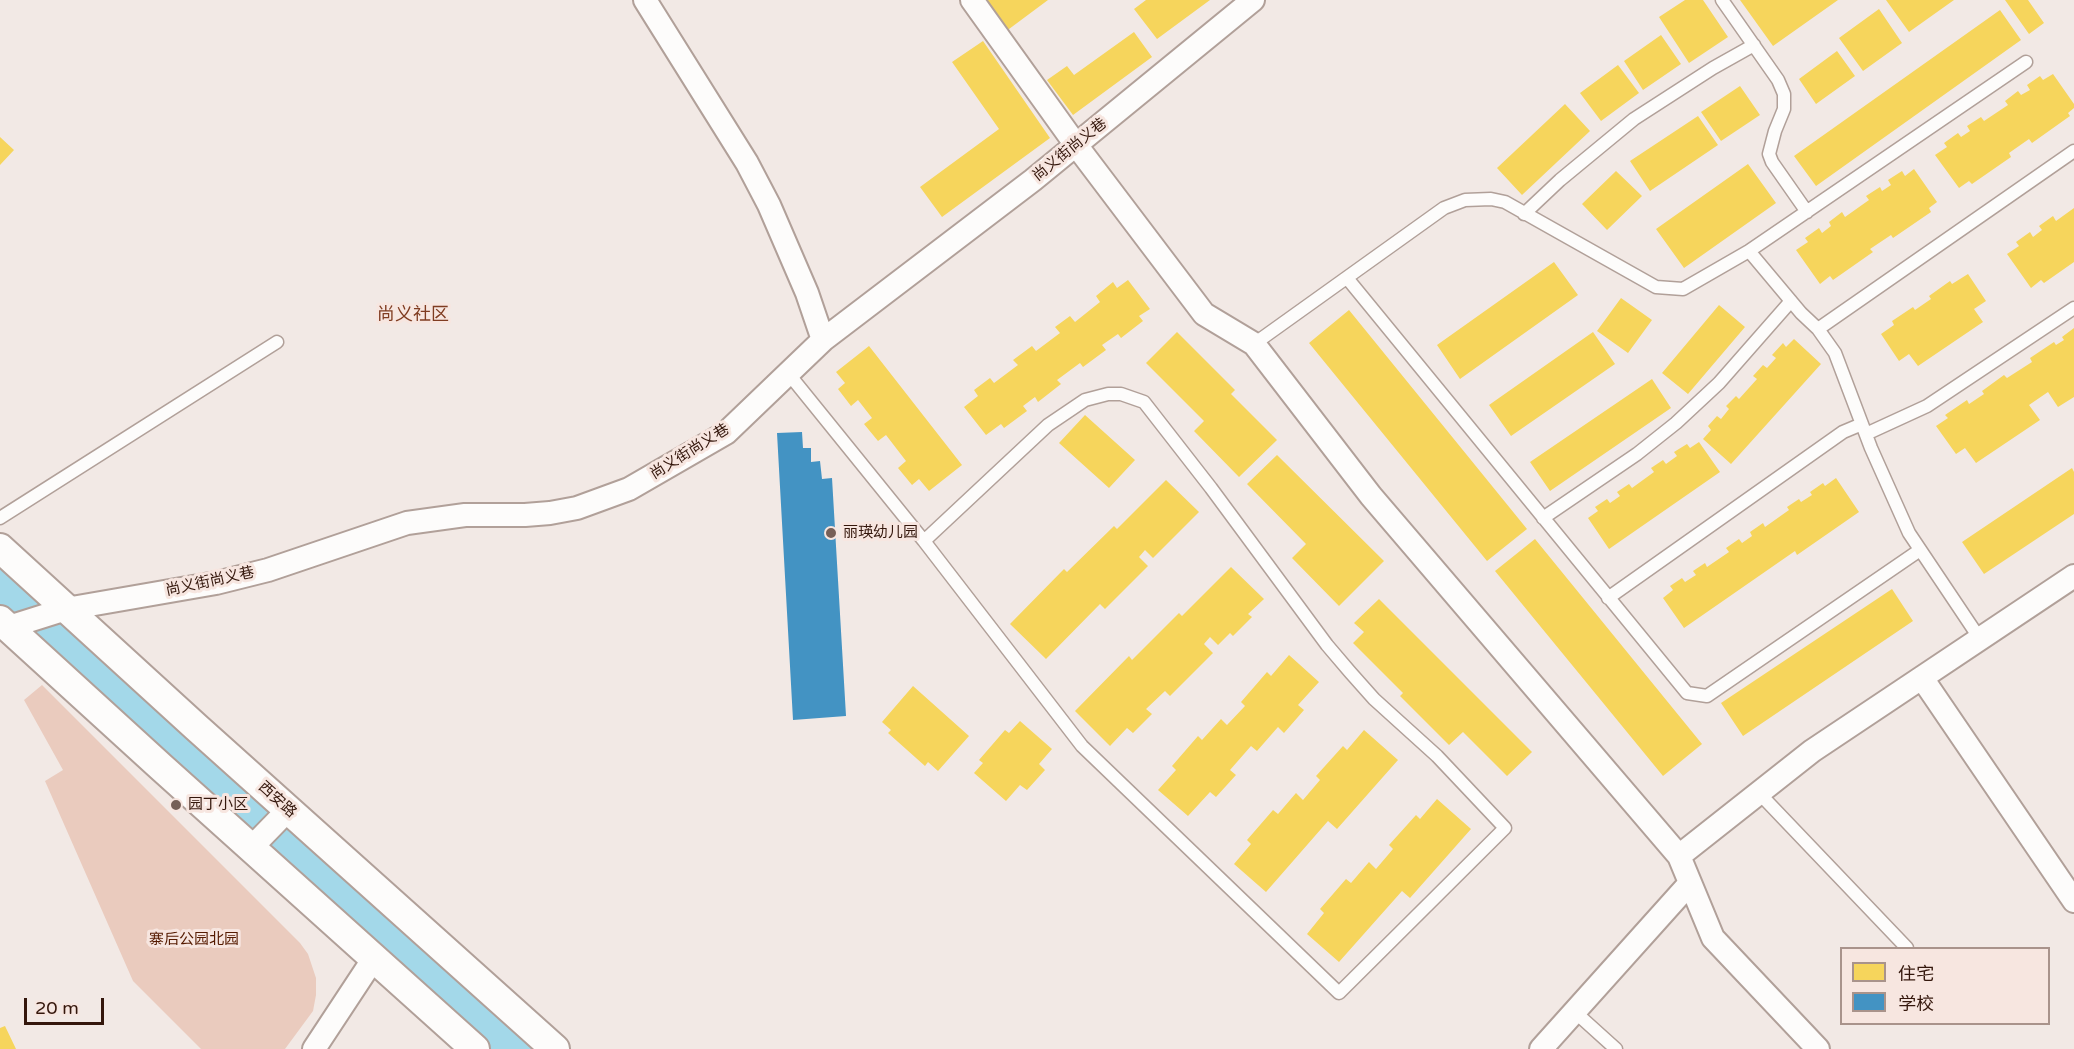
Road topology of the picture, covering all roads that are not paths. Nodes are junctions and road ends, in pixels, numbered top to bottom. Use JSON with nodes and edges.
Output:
{"nodes":[{"id":1,"x":645,"y":0,"type":"edge"},
{"id":2,"x":972,"y":0,"type":"edge"},
{"id":3,"x":1253,"y":0,"type":"edge"},
{"id":4,"x":1722,"y":0,"type":"edge"},
{"id":5,"x":1754,"y":45,"type":"junction"},
{"id":6,"x":2026,"y":62,"type":"dead end"},
{"id":7,"x":1076,"y":145,"type":"junction"},
{"id":8,"x":2074,"y":151,"type":"edge"},
{"id":9,"x":1807,"y":212,"type":"junction"},
{"id":10,"x":1524,"y":214,"type":"junction"},
{"id":11,"x":1749,"y":251,"type":"junction"},
{"id":12,"x":1347,"y":278,"type":"junction"},
{"id":13,"x":1791,"y":301,"type":"junction"},
{"id":14,"x":2074,"y":308,"type":"edge"},
{"id":15,"x":1818,"y":329,"type":"junction"},
{"id":16,"x":823,"y":340,"type":"junction"},
{"id":17,"x":277,"y":342,"type":"dead end"},
{"id":18,"x":1254,"y":344,"type":"junction"},
{"id":19,"x":788,"y":373,"type":"junction"},
{"id":20,"x":1864,"y":429,"type":"junction"},
{"id":21,"x":0,"y":518,"type":"edge"},
{"id":22,"x":1543,"y":518,"type":"junction"},
{"id":23,"x":924,"y":541,"type":"junction"},
{"id":24,"x":0,"y":548,"type":"edge"},
{"id":25,"x":1920,"y":550,"type":"junction"},
{"id":26,"x":2074,"y":576,"type":"edge"},
{"id":27,"x":1608,"y":598,"type":"junction"},
{"id":28,"x":61,"y":610,"type":"junction"},
{"id":29,"x":7,"y":624,"type":"edge"},
{"id":30,"x":1980,"y":639,"type":"junction"},
{"id":31,"x":1922,"y":678,"type":"junction"},
{"id":32,"x":1759,"y":793,"type":"junction"},
{"id":33,"x":284,"y":813,"type":"junction"},
{"id":34,"x":256,"y":843,"type":"junction"},
{"id":35,"x":1679,"y":856,"type":"junction"},
{"id":36,"x":1690,"y":883,"type":"junction"},
{"id":37,"x":2074,"y":901,"type":"edge"},
{"id":38,"x":1906,"y":947,"type":"edge"},
{"id":39,"x":374,"y":958,"type":"junction"},
{"id":40,"x":1575,"y":1012,"type":"junction"},
{"id":41,"x":314,"y":1049,"type":"edge"},
{"id":42,"x":475,"y":1049,"type":"edge"},
{"id":43,"x":555,"y":1049,"type":"edge"},
{"id":44,"x":1541,"y":1049,"type":"edge"},
{"id":45,"x":1616,"y":1049,"type":"edge"},
{"id":46,"x":1818,"y":1049,"type":"edge"}],
"edges":[{"from":1,"to":16,"type":"street"},
{"from":2,"to":7,"type":"street"},
{"from":3,"to":7,"type":"street","name":"尚义街尚义巷"},
{"from":4,"to":5,"type":"lane"},
{"from":5,"to":9,"type":"lane"},
{"from":5,"to":10,"type":"lane"},
{"from":6,"to":9,"type":"lane"},
{"from":7,"to":16,"type":"street","name":"尚义街尚义巷"},
{"from":7,"to":18,"type":"street"},
{"from":8,"to":15,"type":"lane"},
{"from":9,"to":11,"type":"lane"},
{"from":10,"to":11,"type":"lane"},
{"from":10,"to":12,"type":"lane"},
{"from":11,"to":13,"type":"lane"},
{"from":12,"to":18,"type":"lane"},
{"from":12,"to":22,"type":"lane"},
{"from":13,"to":15,"type":"lane"},
{"from":13,"to":22,"type":"lane"},
{"from":14,"to":20,"type":"lane"},
{"from":15,"to":20,"type":"lane"},
{"from":16,"to":19,"type":"street","name":"尚义街尚义巷"},
{"from":17,"to":21,"type":"lane"},
{"from":18,"to":35,"type":"street"},
{"from":19,"to":23,"type":"lane"},
{"from":19,"to":28,"type":"street","name":"尚义街尚义巷"},
{"from":20,"to":25,"type":"lane"},
{"from":20,"to":27,"type":"lane"},
{"from":22,"to":27,"type":"lane"},
{"from":23,"to":23,"type":"lane"},
{"from":24,"to":28,"type":"street","name":"西安路"},
{"from":25,"to":27,"type":"lane"},
{"from":25,"to":30,"type":"lane"},
{"from":26,"to":30,"type":"street"},
{"from":28,"to":29,"type":"street","name":"尚义街尚义巷"},
{"from":28,"to":33,"type":"street","name":"西安路"},
{"from":29,"to":34,"type":"street"},
{"from":30,"to":31,"type":"street"},
{"from":31,"to":32,"type":"street"},
{"from":31,"to":37,"type":"street"},
{"from":32,"to":35,"type":"street"},
{"from":32,"to":38,"type":"lane"},
{"from":33,"to":34,"type":"street"},
{"from":33,"to":43,"type":"street","name":"西安路"},
{"from":34,"to":39,"type":"street"},
{"from":35,"to":36,"type":"street"},
{"from":36,"to":40,"type":"street"},
{"from":36,"to":46,"type":"street"},
{"from":39,"to":41,"type":"street"},
{"from":39,"to":42,"type":"street"},
{"from":40,"to":44,"type":"street"},
{"from":40,"to":45,"type":"lane"}]}
